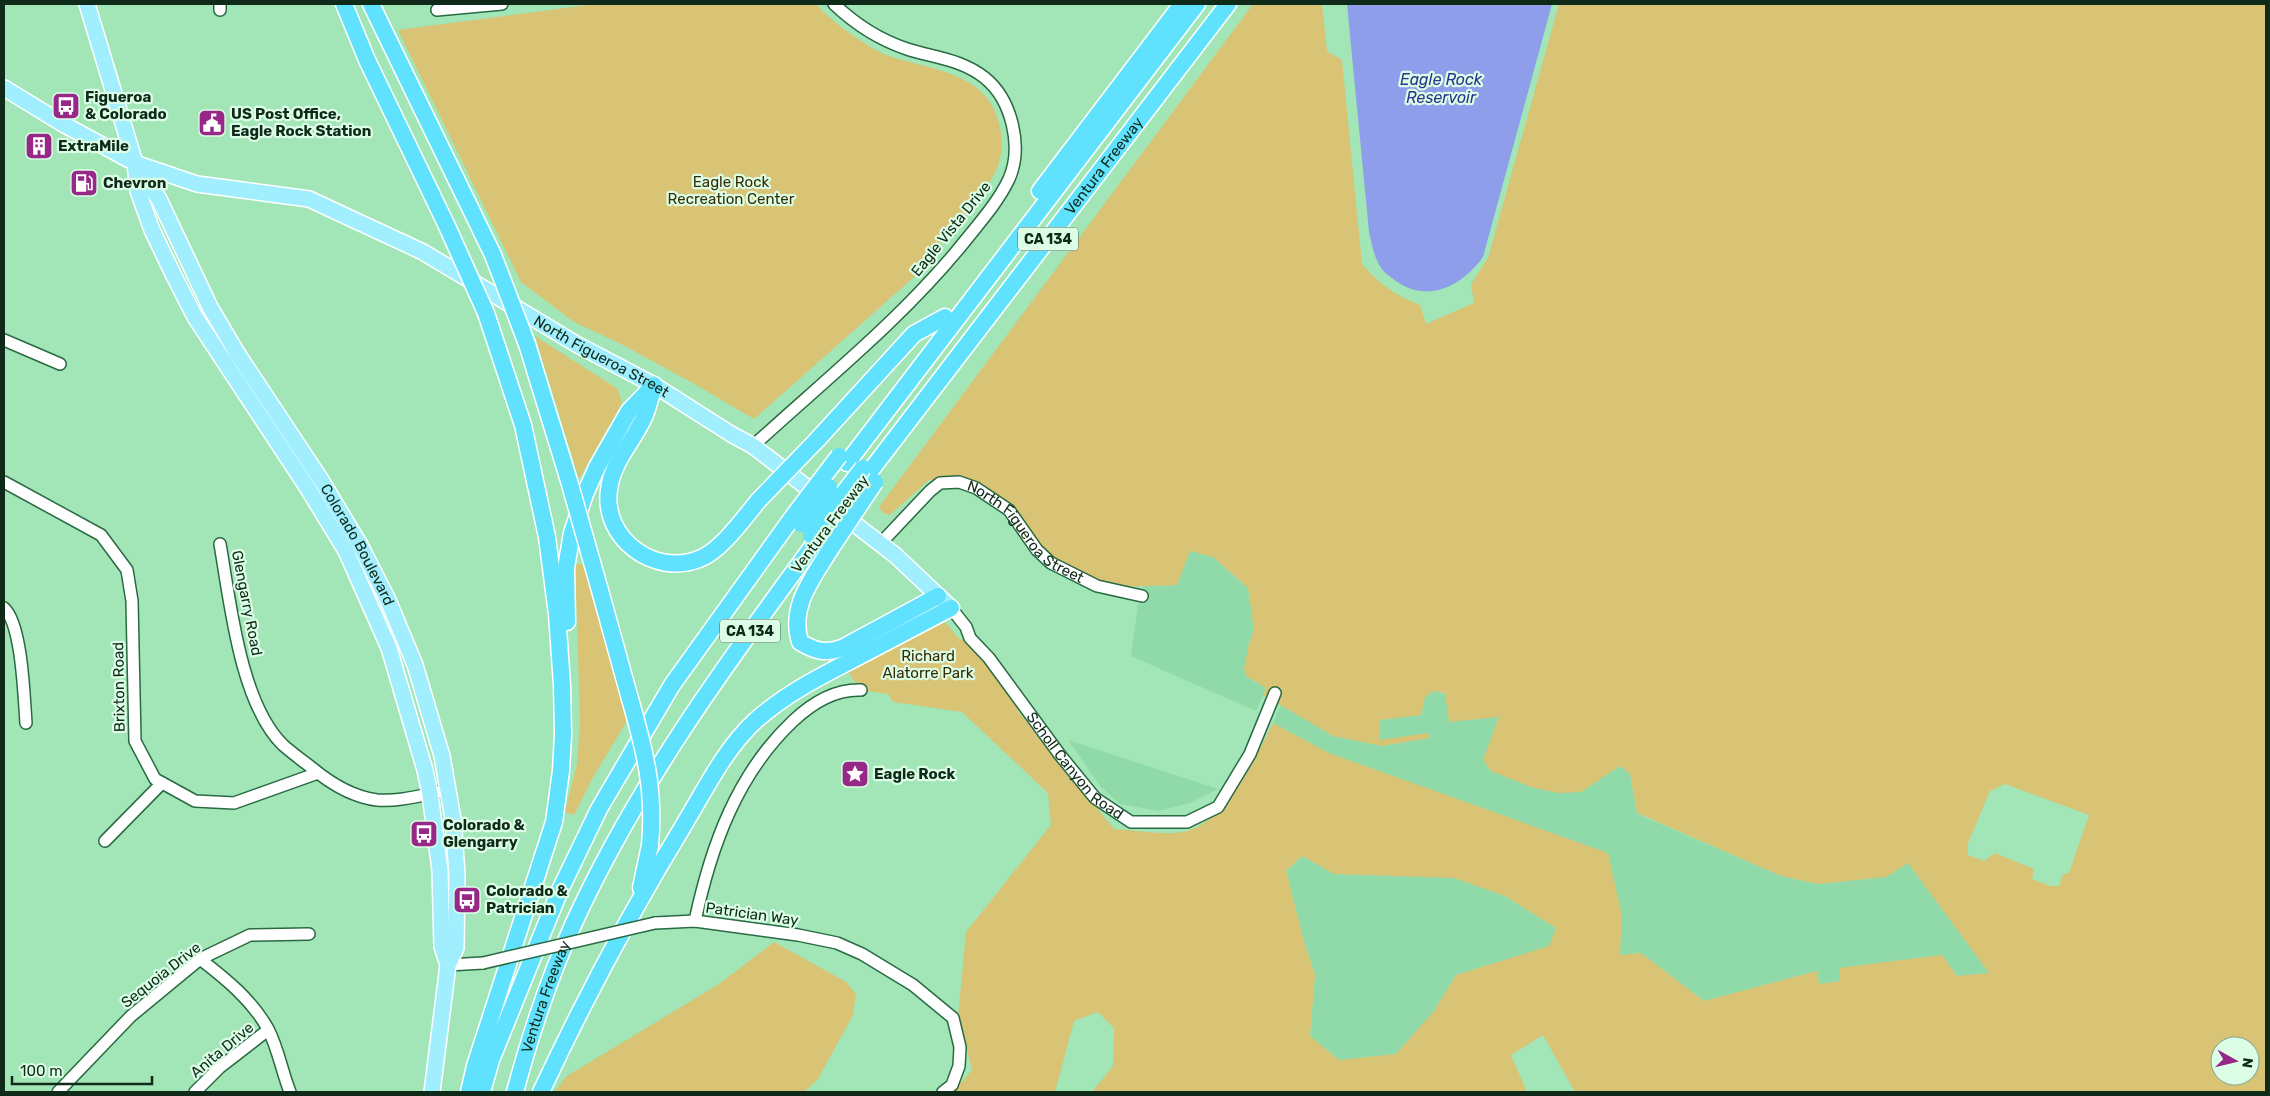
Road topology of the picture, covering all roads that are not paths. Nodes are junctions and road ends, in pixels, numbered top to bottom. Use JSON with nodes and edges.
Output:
{"nodes":[{"id":1,"x":87,"y":4,"type":"edge"},
{"id":2,"x":344,"y":4,"type":"edge"},
{"id":3,"x":371,"y":4,"type":"edge"},
{"id":4,"x":502,"y":4,"type":"edge"},
{"id":5,"x":834,"y":4,"type":"edge"},
{"id":6,"x":1182,"y":4,"type":"edge"},
{"id":7,"x":1197,"y":4,"type":"edge"},
{"id":8,"x":1216,"y":4,"type":"edge"},
{"id":9,"x":1228,"y":4,"type":"edge"},
{"id":10,"x":437,"y":10,"type":"dead end"},
{"id":11,"x":4,"y":88,"type":"edge"},
{"id":12,"x":135,"y":164,"type":"junction"},
{"id":13,"x":210,"y":307,"type":"junction"},
{"id":14,"x":195,"y":316,"type":"junction"},
{"id":15,"x":945,"y":317,"type":"junction"},
{"id":16,"x":4,"y":340,"type":"edge"},
{"id":17,"x":60,"y":364,"type":"dead end"},
{"id":18,"x":654,"y":385,"type":"junction"},
{"id":19,"x":753,"y":446,"type":"junction"},
{"id":20,"x":858,"y":469,"type":"junction"},
{"id":21,"x":4,"y":482,"type":"edge"},
{"id":22,"x":811,"y":533,"type":"junction"},
{"id":23,"x":220,"y":544,"type":"dead end"},
{"id":24,"x":880,"y":544,"type":"junction"},
{"id":25,"x":353,"y":548,"type":"junction"},
{"id":26,"x":938,"y":596,"type":"junction"},
{"id":27,"x":1142,"y":596,"type":"dead end"},
{"id":28,"x":4,"y":608,"type":"edge"},
{"id":29,"x":951,"y":608,"type":"junction"},
{"id":30,"x":406,"y":644,"type":"junction"},
{"id":31,"x":389,"y":648,"type":"junction"},
{"id":32,"x":861,"y":690,"type":"dead end"},
{"id":33,"x":1275,"y":693,"type":"dead end"},
{"id":34,"x":26,"y":723,"type":"dead end"},
{"id":35,"x":561,"y":771,"type":"junction"},
{"id":36,"x":318,"y":773,"type":"junction"},
{"id":37,"x":162,"y":783,"type":"junction"},
{"id":38,"x":449,"y":790,"type":"junction"},
{"id":39,"x":430,"y":794,"type":"junction"},
{"id":40,"x":106,"y":841,"type":"dead end"},
{"id":41,"x":638,"y":902,"type":"junction"},
{"id":42,"x":695,"y":921,"type":"junction"},
{"id":43,"x":309,"y":934,"type":"dead end"},
{"id":44,"x":200,"y":959,"type":"junction"},
{"id":45,"x":448,"y":965,"type":"junction"},
{"id":46,"x":268,"y":1030,"type":"junction"},
{"id":47,"x":58,"y":1092,"type":"edge"},
{"id":48,"x":195,"y":1092,"type":"edge"},
{"id":49,"x":290,"y":1092,"type":"edge"},
{"id":50,"x":432,"y":1092,"type":"edge"},
{"id":51,"x":469,"y":1092,"type":"edge"},
{"id":52,"x":482,"y":1092,"type":"edge"},
{"id":53,"x":515,"y":1092,"type":"edge"},
{"id":54,"x":541,"y":1092,"type":"edge"},
{"id":55,"x":943,"y":1092,"type":"edge"}],
"edges":[{"from":1,"to":12,"type":"main road","name":"Colorado Boulevard"},
{"from":2,"to":35,"type":"highway","bridge":true},
{"from":3,"to":41,"type":"highway","bridge":true},
{"from":4,"to":10,"type":"street"},
{"from":5,"to":19,"type":"street","name":"Eagle Vista Drive"},
{"from":6,"to":15,"type":"highway","name":"Ventura Freeway","number":"CA 134"},
{"from":7,"to":20,"type":"highway"},
{"from":8,"to":20,"type":"highway"},
{"from":9,"to":20,"type":"highway","name":"Ventura Freeway","number":"CA 134"},
{"from":11,"to":12,"type":"main road","name":"North Figueroa Street"},
{"from":12,"to":13,"type":"main road","name":"Colorado Boulevard"},
{"from":12,"to":14,"type":"main road","name":"Colorado Boulevard"},
{"from":12,"to":18,"type":"main road","name":"North Figueroa Street"},
{"from":13,"to":14,"type":"main road"},
{"from":13,"to":25,"type":"main road","name":"Colorado Boulevard"},
{"from":14,"to":25,"type":"main road","name":"Colorado Boulevard"},
{"from":15,"to":18,"type":"highway","bridge":true},
{"from":15,"to":20,"type":"highway","name":"Ventura Freeway","number":"CA 134"},
{"from":16,"to":17,"type":"street"},
{"from":18,"to":19,"type":"main road","name":"North Figueroa Street"},
{"from":18,"to":35,"type":"highway"},
{"from":19,"to":24,"type":"main road","name":"North Figueroa Street"},
{"from":20,"to":22,"type":"highway","bridge":true},
{"from":20,"to":22,"type":"highway","name":"Ventura Freeway","number":"CA 134","bridge":true},
{"from":20,"to":22,"type":"highway","bridge":true},
{"from":21,"to":37,"type":"street","name":"Brixton Road"},
{"from":22,"to":26,"type":"highway"},
{"from":22,"to":52,"type":"highway","name":"Ventura Freeway","number":"CA 134"},
{"from":22,"to":53,"type":"highway","name":"Ventura Freeway","number":"CA 134"},
{"from":23,"to":36,"type":"street","name":"Glengarry Road"},
{"from":24,"to":26,"type":"main road","name":"Scholl Canyon Road"},
{"from":24,"to":27,"type":"street","name":"North Figueroa Street"},
{"from":25,"to":30,"type":"main road","name":"Colorado Boulevard"},
{"from":25,"to":31,"type":"main road","name":"Colorado Boulevard"},
{"from":26,"to":29,"type":"main road","name":"Scholl Canyon Road"},
{"from":28,"to":34,"type":"street"},
{"from":29,"to":33,"type":"street","name":"Scholl Canyon Road"},
{"from":29,"to":41,"type":"highway"},
{"from":30,"to":31,"type":"main road"},
{"from":30,"to":38,"type":"main road","name":"Colorado Boulevard"},
{"from":31,"to":39,"type":"main road","name":"Colorado Boulevard"},
{"from":32,"to":42,"type":"street"},
{"from":35,"to":51,"type":"highway"},
{"from":36,"to":37,"type":"street","name":"Brixton Road"},
{"from":36,"to":39,"type":"street","name":"Glengarry Road"},
{"from":37,"to":40,"type":"street"},
{"from":38,"to":39,"type":"street","name":"Glengarry Road"},
{"from":38,"to":45,"type":"main road","name":"Colorado Boulevard"},
{"from":39,"to":45,"type":"main road","name":"Colorado Boulevard"},
{"from":41,"to":54,"type":"highway"},
{"from":42,"to":45,"type":"street","name":"Patrician Way","bridge":true},
{"from":42,"to":55,"type":"street","name":"Patrician Way"},
{"from":43,"to":44,"type":"street","name":"Sequoia Drive"},
{"from":44,"to":46,"type":"street"},
{"from":44,"to":47,"type":"street","name":"Sequoia Drive"},
{"from":45,"to":50,"type":"main road","name":"Colorado Boulevard"},
{"from":46,"to":48,"type":"street","name":"Anita Drive"},
{"from":46,"to":49,"type":"street"}]}
